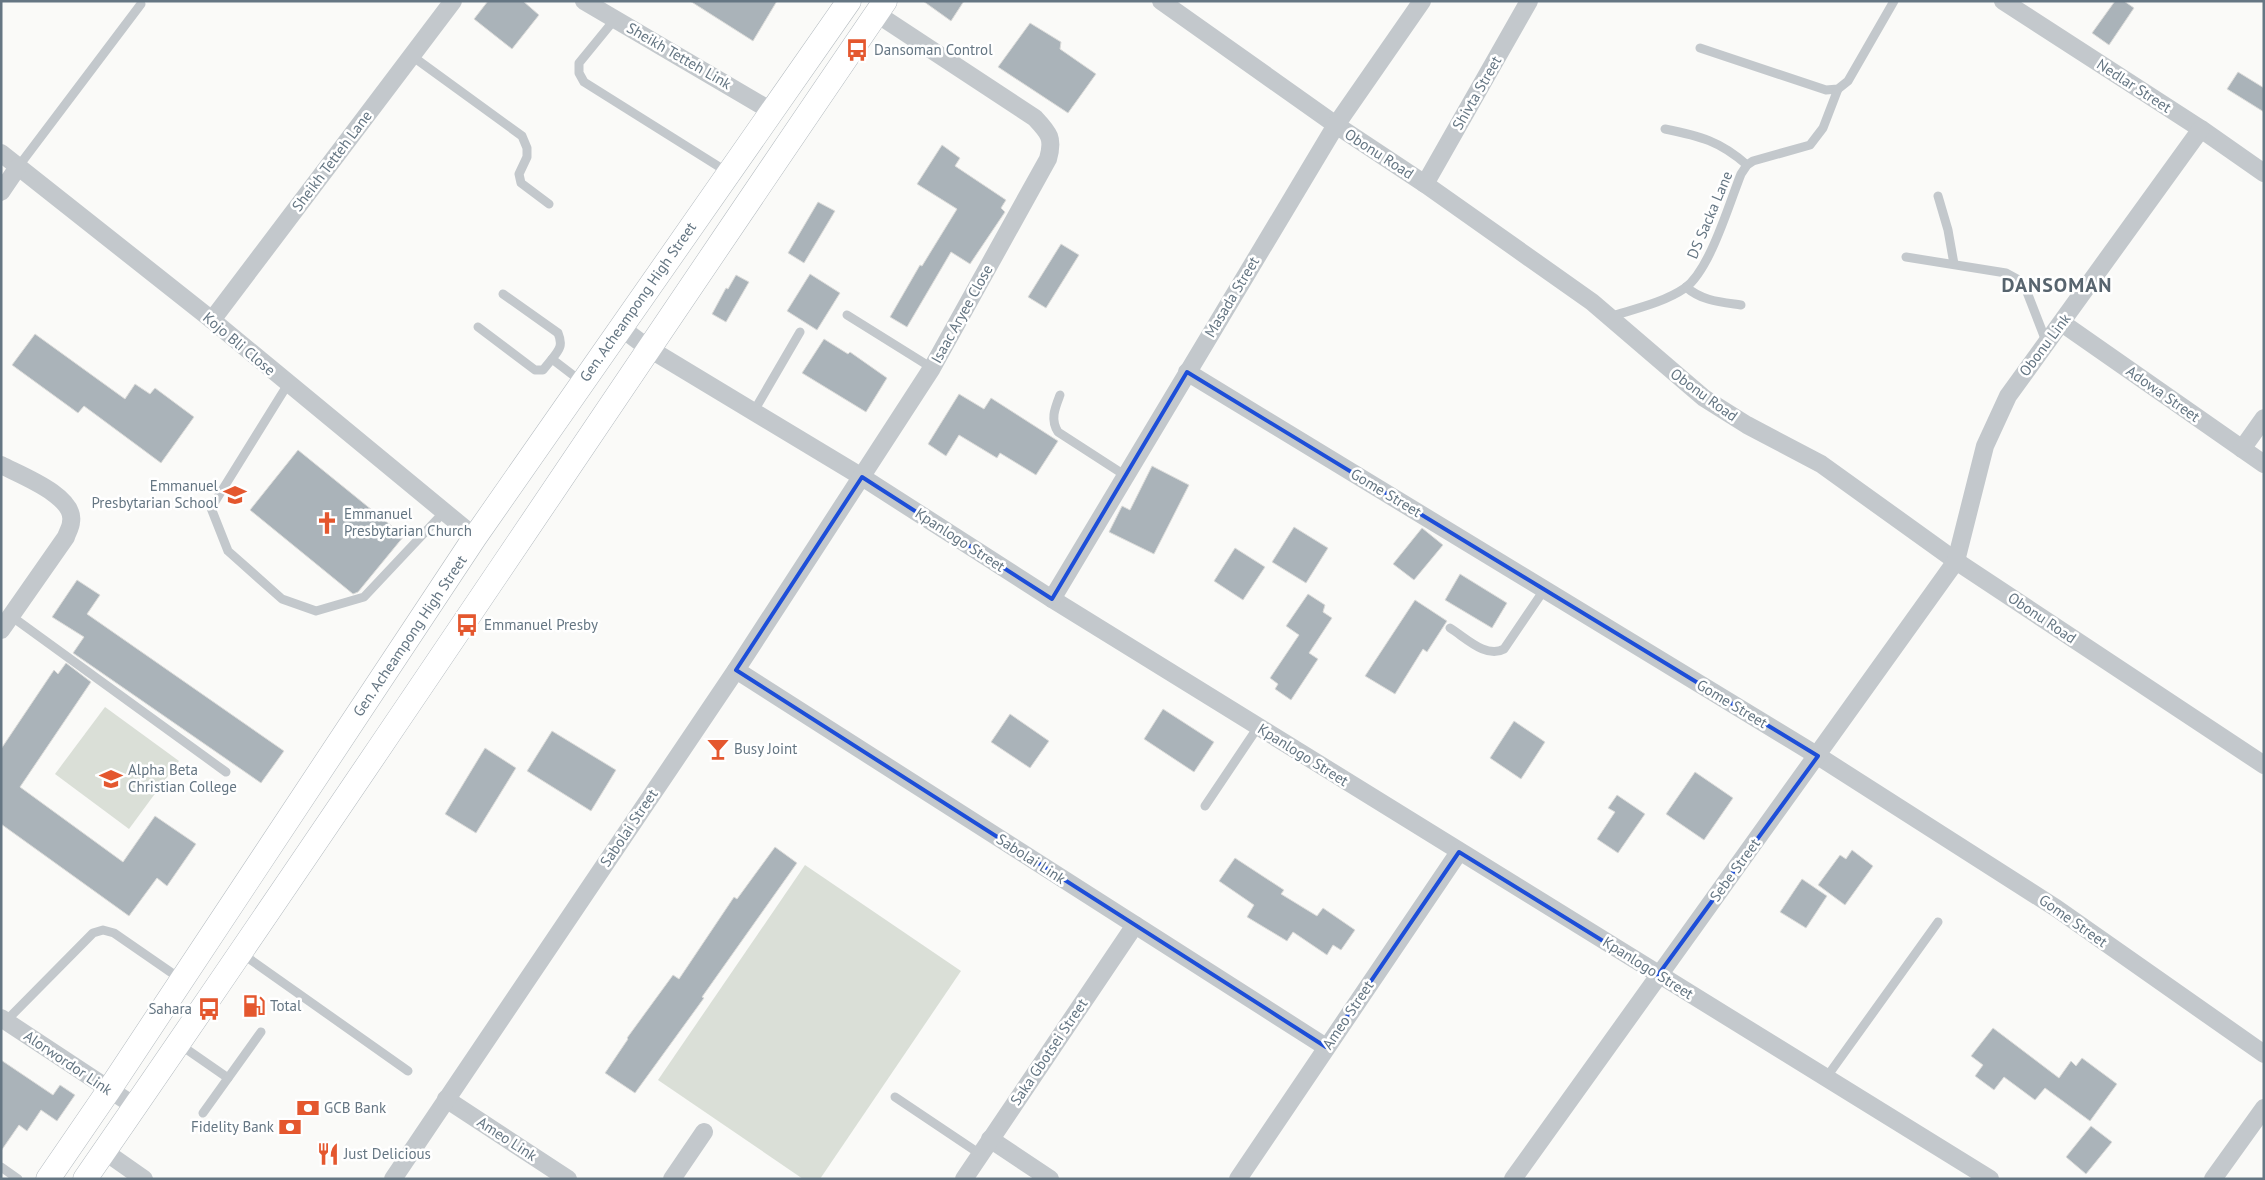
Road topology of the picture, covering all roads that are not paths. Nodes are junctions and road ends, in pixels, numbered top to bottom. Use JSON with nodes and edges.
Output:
{"nodes":[{"id":1,"x":453,"y":1,"type":"edge"},
{"id":2,"x":584,"y":1,"type":"edge"},
{"id":3,"x":849,"y":1,"type":"edge"},
{"id":4,"x":1422,"y":1,"type":"edge"},
{"id":5,"x":1529,"y":1,"type":"edge"},
{"id":6,"x":1894,"y":1,"type":"edge"},
{"id":7,"x":2003,"y":1,"type":"edge"},
{"id":8,"x":1165,"y":2,"type":"edge"},
{"id":9,"x":141,"y":4,"type":"dead end"},
{"id":10,"x":881,"y":8,"type":"edge"},
{"id":11,"x":615,"y":19,"type":"junction"},
{"id":12,"x":1700,"y":48,"type":"dead end"},
{"id":13,"x":412,"y":56,"type":"junction"},
{"id":14,"x":1838,"y":89,"type":"junction"},
{"id":15,"x":773,"y":112,"type":"junction"},
{"id":16,"x":1336,"y":125,"type":"junction"},
{"id":17,"x":1665,"y":129,"type":"dead end"},
{"id":18,"x":2200,"y":129,"type":"junction"},
{"id":19,"x":1,"y":153,"type":"edge"},
{"id":20,"x":1746,"y":165,"type":"junction"},
{"id":21,"x":18,"y":167,"type":"junction"},
{"id":22,"x":729,"y":173,"type":"junction"},
{"id":23,"x":2264,"y":173,"type":"edge"},
{"id":24,"x":1425,"y":184,"type":"junction"},
{"id":25,"x":1,"y":192,"type":"edge"},
{"id":26,"x":1938,"y":196,"type":"dead end"},
{"id":27,"x":549,"y":204,"type":"dead end"},
{"id":28,"x":1906,"y":257,"type":"dead end"},
{"id":29,"x":1954,"y":264,"type":"junction"},
{"id":30,"x":1686,"y":287,"type":"junction"},
{"id":31,"x":503,"y":294,"type":"dead end"},
{"id":32,"x":1741,"y":305,"type":"dead end"},
{"id":33,"x":847,"y":315,"type":"dead end"},
{"id":34,"x":1609,"y":317,"type":"junction"},
{"id":35,"x":212,"y":320,"type":"junction"},
{"id":36,"x":2062,"y":323,"type":"junction"},
{"id":37,"x":478,"y":327,"type":"dead end"},
{"id":38,"x":620,"y":327,"type":"junction"},
{"id":39,"x":800,"y":332,"type":"dead end"},
{"id":40,"x":2046,"y":341,"type":"junction"},
{"id":41,"x":648,"y":348,"type":"junction"},
{"id":42,"x":552,"y":359,"type":"junction"},
{"id":43,"x":932,"y":368,"type":"junction"},
{"id":44,"x":1187,"y":372,"type":"junction"},
{"id":45,"x":582,"y":382,"type":"junction"},
{"id":46,"x":288,"y":384,"type":"junction"},
{"id":47,"x":1060,"y":396,"type":"dead end"},
{"id":48,"x":754,"y":411,"type":"junction"},
{"id":49,"x":2264,"y":418,"type":"edge"},
{"id":50,"x":2242,"y":449,"type":"junction"},
{"id":51,"x":2264,"y":464,"type":"edge"},
{"id":52,"x":1,"y":465,"type":"edge"},
{"id":53,"x":1126,"y":476,"type":"junction"},
{"id":54,"x":862,"y":477,"type":"junction"},
{"id":55,"x":444,"y":512,"type":"junction"},
{"id":56,"x":475,"y":537,"type":"junction"},
{"id":57,"x":1956,"y":560,"type":"junction"},
{"id":58,"x":1544,"y":590,"type":"junction"},
{"id":59,"x":1052,"y":599,"type":"junction"},
{"id":60,"x":6,"y":623,"type":"edge"},
{"id":61,"x":1450,"y":628,"type":"dead end"},
{"id":62,"x":736,"y":670,"type":"junction"},
{"id":63,"x":1258,"y":727,"type":"junction"},
{"id":64,"x":1818,"y":756,"type":"junction"},
{"id":65,"x":2264,"y":765,"type":"edge"},
{"id":66,"x":226,"y":772,"type":"dead end"},
{"id":67,"x":1205,"y":806,"type":"dead end"},
{"id":68,"x":1459,"y":852,"type":"junction"},
{"id":69,"x":1938,"y":922,"type":"dead end"},
{"id":70,"x":1134,"y":924,"type":"junction"},
{"id":71,"x":240,"y":953,"type":"junction"},
{"id":72,"x":1658,"y":975,"type":"junction"},
{"id":73,"x":182,"y":980,"type":"junction"},
{"id":74,"x":4,"y":1019,"type":"edge"},
{"id":75,"x":261,"y":1032,"type":"dead end"},
{"id":76,"x":179,"y":1044,"type":"junction"},
{"id":77,"x":1326,"y":1047,"type":"junction"},
{"id":78,"x":2264,"y":1054,"type":"edge"},
{"id":79,"x":408,"y":1071,"type":"dead end"},
{"id":80,"x":228,"y":1078,"type":"junction"},
{"id":81,"x":1826,"y":1078,"type":"junction"},
{"id":82,"x":109,"y":1090,"type":"junction"},
{"id":83,"x":895,"y":1096,"type":"dead end"},
{"id":84,"x":446,"y":1099,"type":"junction"},
{"id":85,"x":136,"y":1108,"type":"junction"},
{"id":86,"x":2264,"y":1108,"type":"edge"},
{"id":87,"x":203,"y":1113,"type":"dead end"},
{"id":88,"x":704,"y":1132,"type":"dead end"},
{"id":89,"x":985,"y":1146,"type":"junction"},
{"id":90,"x":104,"y":1151,"type":"junction"},
{"id":91,"x":1,"y":1167,"type":"edge"},
{"id":92,"x":18,"y":1179,"type":"edge"},
{"id":93,"x":48,"y":1179,"type":"edge"},
{"id":94,"x":85,"y":1179,"type":"edge"},
{"id":95,"x":144,"y":1179,"type":"edge"},
{"id":96,"x":393,"y":1179,"type":"edge"},
{"id":97,"x":568,"y":1179,"type":"edge"},
{"id":98,"x":672,"y":1179,"type":"edge"},
{"id":99,"x":964,"y":1179,"type":"edge"},
{"id":100,"x":1050,"y":1179,"type":"edge"},
{"id":101,"x":1238,"y":1179,"type":"edge"},
{"id":102,"x":1513,"y":1179,"type":"edge"},
{"id":103,"x":1990,"y":1179,"type":"edge"},
{"id":104,"x":2212,"y":1179,"type":"edge"}],
"edges":[{"from":1,"to":13,"type":"street","name":"Sheikh Tetteh Lane"},
{"from":2,"to":11,"type":"street","name":"Sheikh Tetteh Link"},
{"from":3,"to":15,"type":"main road","name":"Gen. Acheampong High Street"},
{"from":4,"to":16,"type":"street","name":"Masada Street"},
{"from":5,"to":24,"type":"street","name":"Shivta Street"},
{"from":6,"to":14,"type":"lane","name":"DS Sacka Lane"},
{"from":7,"to":18,"type":"street","name":"Nedlar Street"},
{"from":8,"to":16,"type":"street","name":"Obonu Road"},
{"from":9,"to":21,"type":"lane"},
{"from":10,"to":41,"type":"main road"},
{"from":10,"to":43,"type":"street","name":"Isaac Aryee Close"},
{"from":11,"to":15,"type":"street","name":"Sheikh Tetteh Link"},
{"from":11,"to":22,"type":"lane"},
{"from":12,"to":14,"type":"lane"},
{"from":13,"to":27,"type":"lane"},
{"from":13,"to":35,"type":"street","name":"Sheikh Tetteh Lane"},
{"from":14,"to":20,"type":"lane","name":"DS Sacka Lane"},
{"from":15,"to":22,"type":"main road","name":"Gen. Acheampong High Street"},
{"from":16,"to":24,"type":"street","name":"Obonu Road"},
{"from":16,"to":44,"type":"street","name":"Masada Street"},
{"from":17,"to":20,"type":"lane"},
{"from":18,"to":23,"type":"street","name":"Nedlar Street"},
{"from":18,"to":36,"type":"street","name":"Obonu Link"},
{"from":19,"to":21,"type":"street","name":"Kojo Bli Close"},
{"from":20,"to":30,"type":"lane","name":"DS Sacka Lane"},
{"from":21,"to":25,"type":"street"},
{"from":21,"to":35,"type":"street","name":"Kojo Bli Close"},
{"from":22,"to":38,"type":"main road","name":"Gen. Acheampong High Street"},
{"from":24,"to":34,"type":"street","name":"Obonu Road"},
{"from":26,"to":29,"type":"lane"},
{"from":28,"to":29,"type":"lane"},
{"from":29,"to":40,"type":"lane"},
{"from":30,"to":32,"type":"lane"},
{"from":30,"to":34,"type":"lane","name":"DS Sacka Lane"},
{"from":31,"to":42,"type":"lane"},
{"from":33,"to":43,"type":"lane"},
{"from":34,"to":57,"type":"street","name":"Obonu Road"},
{"from":35,"to":46,"type":"street","name":"Kojo Bli Close"},
{"from":36,"to":40,"type":"street","name":"Obonu Link"},
{"from":36,"to":50,"type":"street","name":"Adowa Street"},
{"from":37,"to":42,"type":"lane"},
{"from":38,"to":41,"type":"street","name":"Kpanlogo Street"},
{"from":38,"to":45,"type":"main road","name":"Gen. Acheampong High Street"},
{"from":39,"to":48,"type":"lane"},
{"from":40,"to":57,"type":"street","name":"Obonu Link"},
{"from":41,"to":48,"type":"street","name":"Kpanlogo Street"},
{"from":41,"to":71,"type":"main road"},
{"from":42,"to":45,"type":"lane"},
{"from":43,"to":54,"type":"street","name":"Isaac Aryee Close"},
{"from":44,"to":53,"type":"street","name":"Masada Street"},
{"from":44,"to":58,"type":"street","name":"Gome Street"},
{"from":45,"to":56,"type":"main road","name":"Gen. Acheampong High Street"},
{"from":46,"to":55,"type":"street","name":"Kojo Bli Close"},
{"from":46,"to":55,"type":"lane"},
{"from":47,"to":53,"type":"lane"},
{"from":48,"to":54,"type":"street","name":"Kpanlogo Street"},
{"from":49,"to":50,"type":"street"},
{"from":50,"to":51,"type":"street","name":"Adowa Street"},
{"from":52,"to":60,"type":"street"},
{"from":53,"to":59,"type":"street","name":"Masada Street"},
{"from":54,"to":59,"type":"street","name":"Kpanlogo Street"},
{"from":54,"to":62,"type":"street","name":"Sabolai Street"},
{"from":55,"to":56,"type":"street","name":"Kojo Bli Close"},
{"from":56,"to":73,"type":"main road","name":"Gen. Acheampong High Street"},
{"from":57,"to":64,"type":"street","name":"Sebe Street"},
{"from":57,"to":65,"type":"street","name":"Obonu Road"},
{"from":58,"to":61,"type":"lane"},
{"from":58,"to":64,"type":"street","name":"Gome Street"},
{"from":59,"to":63,"type":"street","name":"Kpanlogo Street"},
{"from":60,"to":66,"type":"lane"},
{"from":62,"to":70,"type":"street","name":"Sabolai Link"},
{"from":62,"to":84,"type":"street","name":"Sabolai Street"},
{"from":63,"to":67,"type":"lane"},
{"from":63,"to":68,"type":"street","name":"Kpanlogo Street"},
{"from":64,"to":72,"type":"street","name":"Sebe Street"},
{"from":64,"to":78,"type":"street","name":"Gome Street"},
{"from":68,"to":72,"type":"street","name":"Kpanlogo Street"},
{"from":68,"to":77,"type":"street","name":"Ameo Street"},
{"from":69,"to":81,"type":"lane"},
{"from":70,"to":77,"type":"street","name":"Sabolai Link"},
{"from":70,"to":89,"type":"street","name":"Saka Gbotsei Street"},
{"from":71,"to":76,"type":"main road"},
{"from":71,"to":79,"type":"lane"},
{"from":72,"to":81,"type":"street","name":"Kpanlogo Street"},
{"from":72,"to":102,"type":"street","name":"Sebe Street"},
{"from":73,"to":74,"type":"lane"},
{"from":73,"to":82,"type":"main road","name":"Gen. Acheampong High Street"},
{"from":74,"to":82,"type":"street","name":"Alorwordor Link"},
{"from":75,"to":80,"type":"lane"},
{"from":76,"to":80,"type":"lane"},
{"from":76,"to":85,"type":"main road"},
{"from":77,"to":101,"type":"street","name":"Ameo Street"},
{"from":80,"to":87,"type":"lane"},
{"from":81,"to":103,"type":"street","name":"Kpanlogo Street"},
{"from":82,"to":85,"type":"street","name":"Alorwordor Link"},
{"from":82,"to":93,"type":"main road","name":"Gen. Acheampong High Street"},
{"from":83,"to":89,"type":"lane"},
{"from":84,"to":96,"type":"street","name":"Sabolai Street"},
{"from":84,"to":97,"type":"street","name":"Ameo Link"},
{"from":85,"to":90,"type":"main road"},
{"from":86,"to":104,"type":"street"},
{"from":88,"to":98,"type":"street"},
{"from":89,"to":99,"type":"street","name":"Saka Gbotsei Street"},
{"from":89,"to":100,"type":"street"},
{"from":90,"to":94,"type":"main road"},
{"from":90,"to":95,"type":"street"},
{"from":91,"to":92,"type":"lane"}]}
